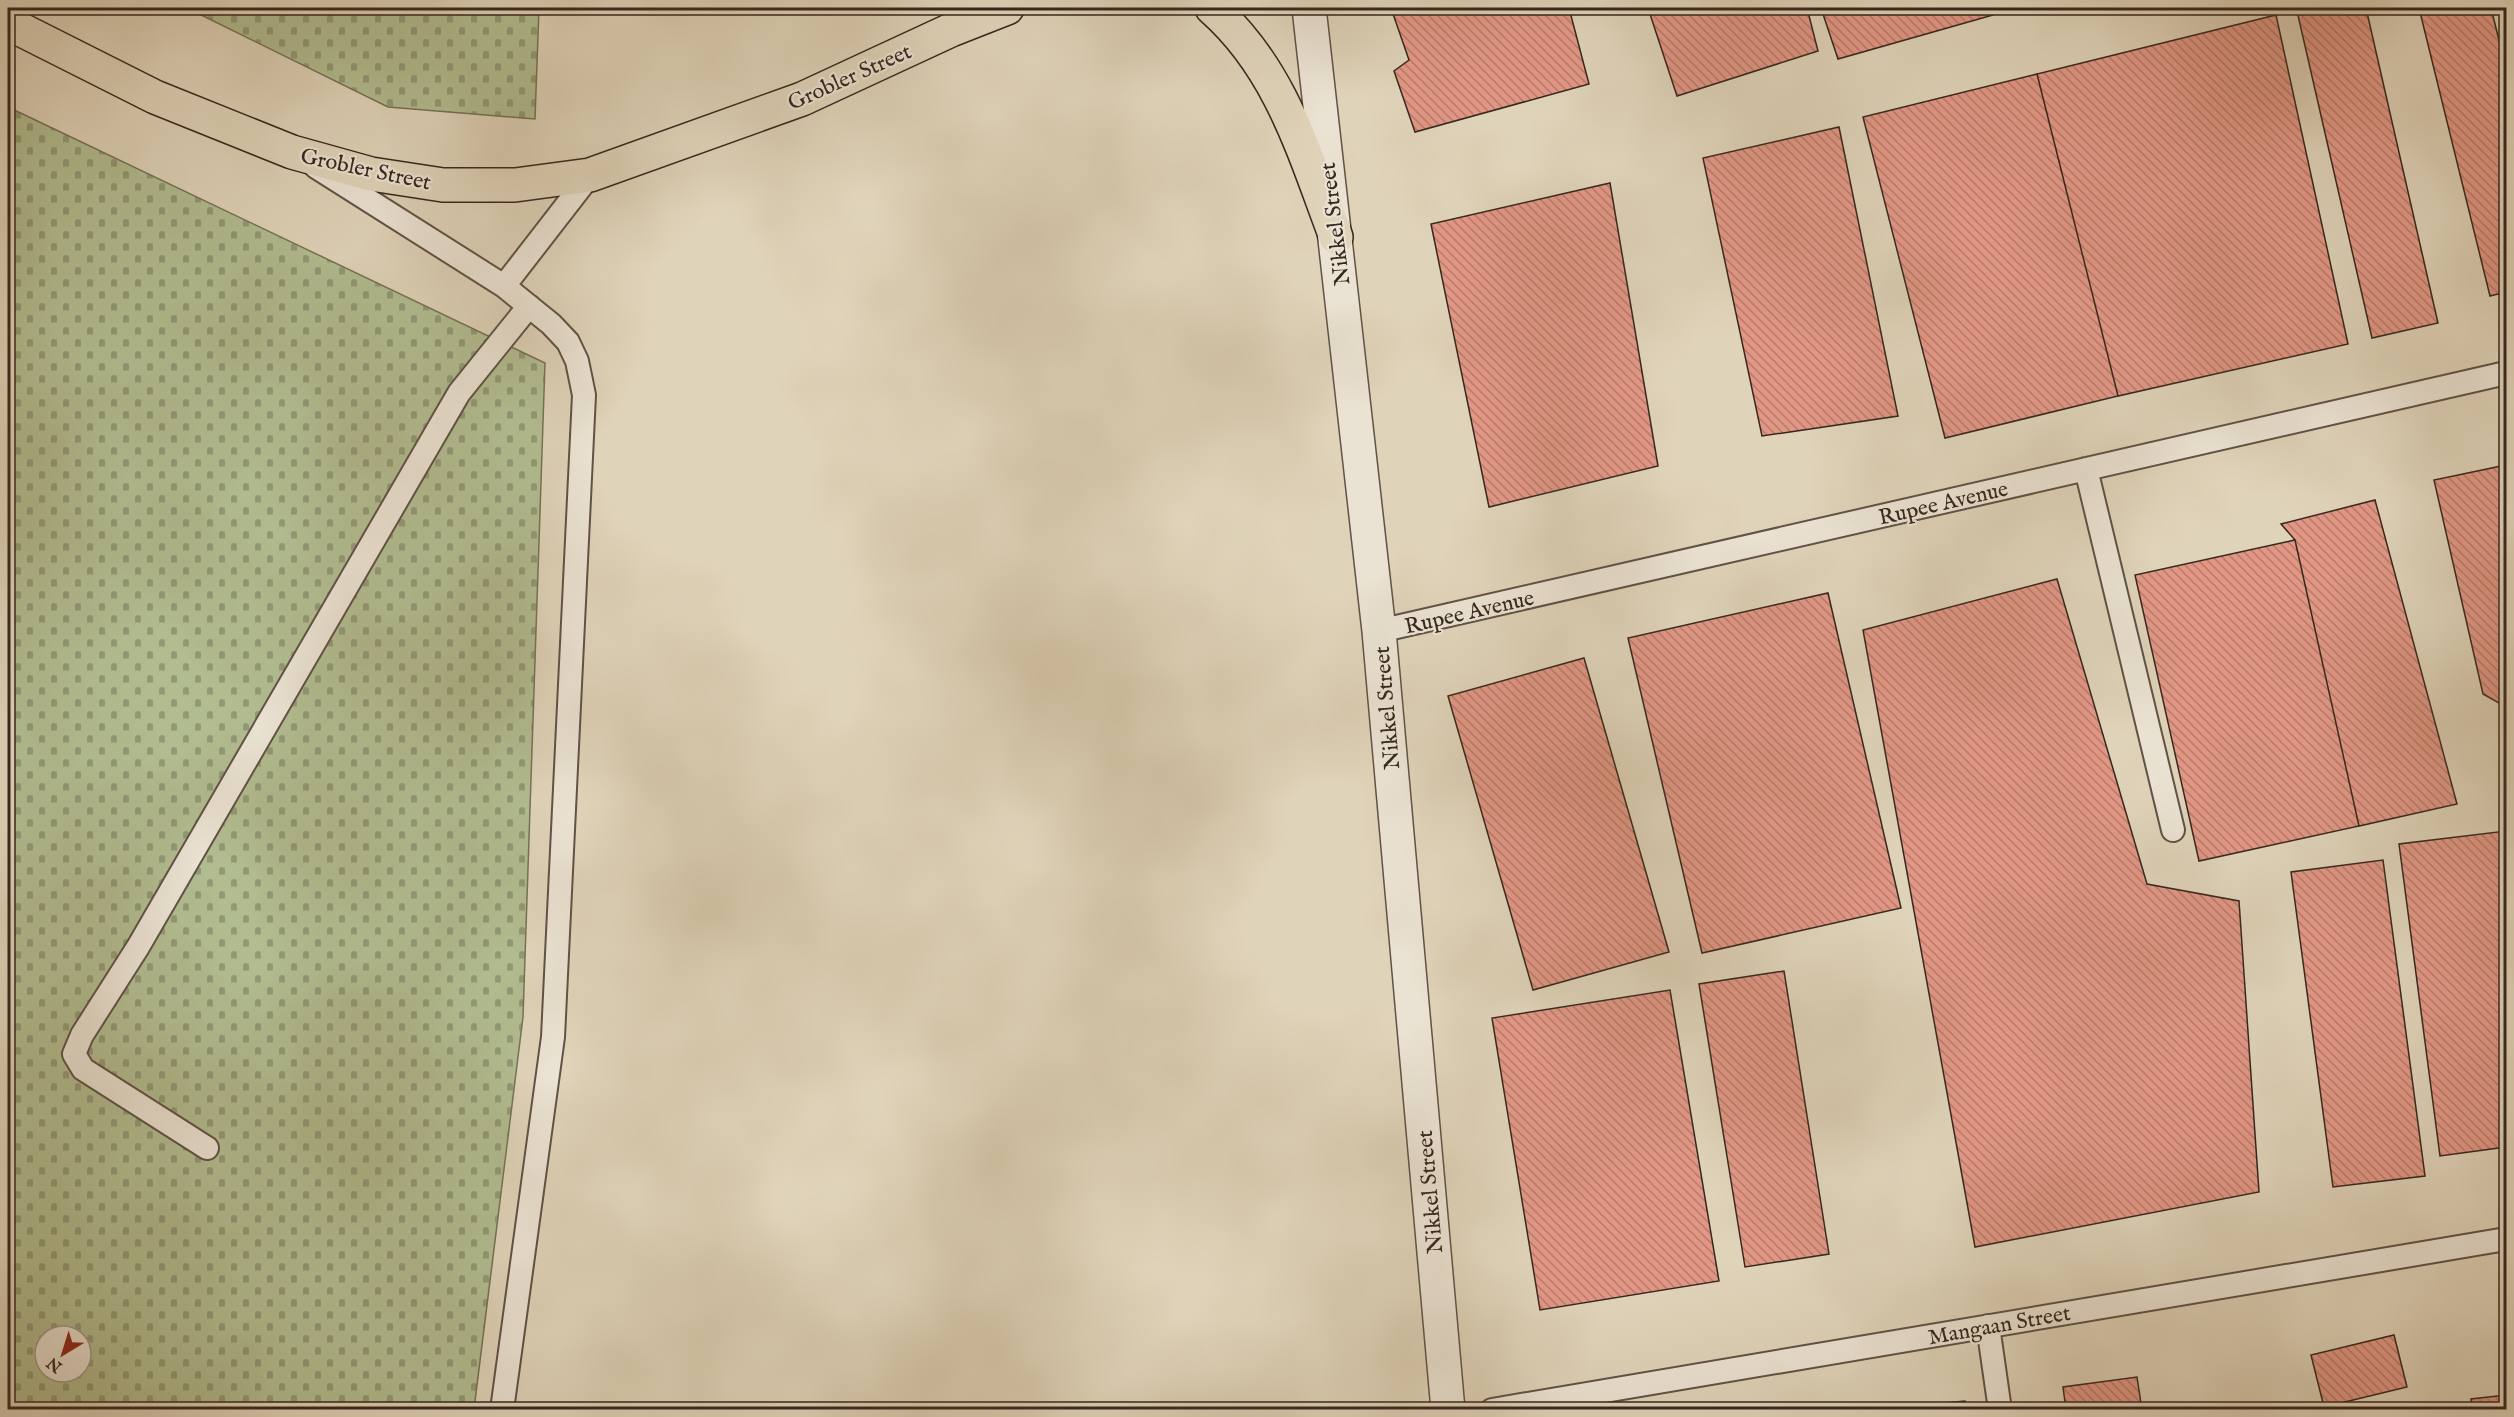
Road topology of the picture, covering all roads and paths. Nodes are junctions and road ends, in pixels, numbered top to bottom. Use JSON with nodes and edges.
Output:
{"nodes":[{"id":1,"x":1007,"y":8,"type":"edge"},
{"id":2,"x":1212,"y":8,"type":"edge"},
{"id":3,"x":1309,"y":8,"type":"edge"},
{"id":4,"x":8,"y":23,"type":"edge"},
{"id":5,"x":292,"y":152,"type":"junction"},
{"id":6,"x":590,"y":175,"type":"junction"},
{"id":7,"x":1336,"y":237,"type":"junction"},
{"id":8,"x":504,"y":286,"type":"junction"},
{"id":9,"x":529,"y":306,"type":"junction"},
{"id":10,"x":2506,"y":373,"type":"edge"},
{"id":11,"x":2086,"y":469,"type":"junction"},
{"id":12,"x":1379,"y":631,"type":"junction"},
{"id":13,"x":2173,"y":830,"type":"dead end"},
{"id":14,"x":207,"y":1148,"type":"dead end"},
{"id":15,"x":2506,"y":1239,"type":"edge"},
{"id":16,"x":1988,"y":1326,"type":"junction"},
{"id":17,"x":502,"y":1410,"type":"edge"},
{"id":18,"x":1448,"y":1410,"type":"edge"},
{"id":19,"x":1492,"y":1410,"type":"edge"},
{"id":20,"x":2000,"y":1410,"type":"edge"}],
"edges":[{"from":1,"to":6,"type":"main road","name":"Grobler Street"},
{"from":2,"to":7,"type":"main road"},
{"from":3,"to":7,"type":"street","name":"Nikkel Street"},
{"from":4,"to":5,"type":"main road","name":"Grobler Street"},
{"from":5,"to":6,"type":"main road","name":"Grobler Street"},
{"from":5,"to":8,"type":"lane"},
{"from":6,"to":8,"type":"lane"},
{"from":7,"to":12,"type":"street","name":"Nikkel Street"},
{"from":8,"to":9,"type":"lane"},
{"from":9,"to":14,"type":"lane"},
{"from":9,"to":17,"type":"lane"},
{"from":10,"to":11,"type":"lane","name":"Rupee Avenue"},
{"from":11,"to":12,"type":"lane","name":"Rupee Avenue"},
{"from":11,"to":13,"type":"lane"},
{"from":12,"to":18,"type":"street","name":"Nikkel Street"},
{"from":15,"to":16,"type":"lane","name":"Mangaan Street"},
{"from":16,"to":19,"type":"lane","name":"Mangaan Street"},
{"from":16,"to":20,"type":"lane"}]}
